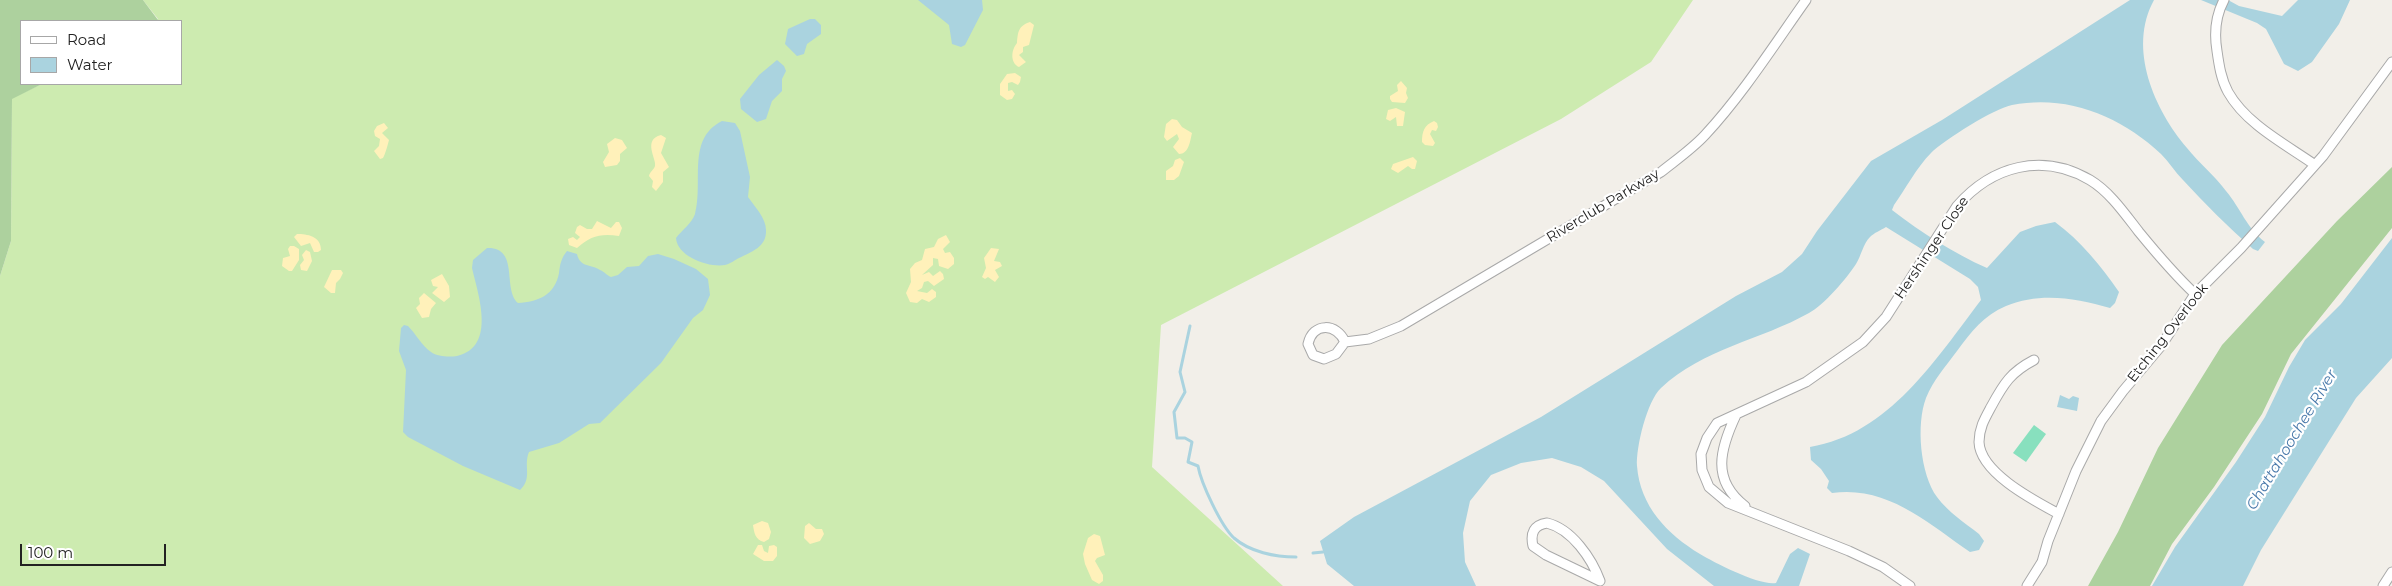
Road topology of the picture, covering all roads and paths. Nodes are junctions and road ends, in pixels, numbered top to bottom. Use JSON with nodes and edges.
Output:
{"nodes":[{"id":1,"x":1806,"y":0,"type":"edge"},
{"id":2,"x":2224,"y":0,"type":"edge"},
{"id":3,"x":2392,"y":62,"type":"edge"},
{"id":4,"x":2315,"y":165,"type":"junction"},
{"id":5,"x":2196,"y":294,"type":"junction"},
{"id":6,"x":1345,"y":342,"type":"dead end"},
{"id":7,"x":2034,"y":360,"type":"dead end"},
{"id":8,"x":1736,"y":415,"type":"junction"},
{"id":9,"x":1749,"y":510,"type":"junction"},
{"id":10,"x":2059,"y":514,"type":"junction"},
{"id":11,"x":2392,"y":572,"type":"edge"},
{"id":12,"x":1604,"y":584,"type":"edge"},
{"id":13,"x":1910,"y":586,"type":"edge"},
{"id":14,"x":2027,"y":586,"type":"edge"},
{"id":15,"x":2383,"y":586,"type":"edge"}],
"edges":[{"from":1,"to":6,"type":"street","name":"Riverclub Parkway"},
{"from":2,"to":4,"type":"street"},
{"from":3,"to":4,"type":"street","name":"Etching Overlook"},
{"from":4,"to":5,"type":"street","name":"Etching Overlook"},
{"from":5,"to":8,"type":"street","name":"Hershinger Close"},
{"from":5,"to":10,"type":"street","name":"Etching Overlook"},
{"from":7,"to":10,"type":"street"},
{"from":8,"to":9,"type":"street","name":"Hershinger Close"},
{"from":8,"to":9,"type":"street","name":"Hershinger Close"},
{"from":9,"to":13,"type":"street","name":"Hershinger Close"},
{"from":10,"to":14,"type":"street","name":"Etching Overlook"},
{"from":11,"to":15,"type":"street"},
{"from":12,"to":12,"type":"street"}]}
